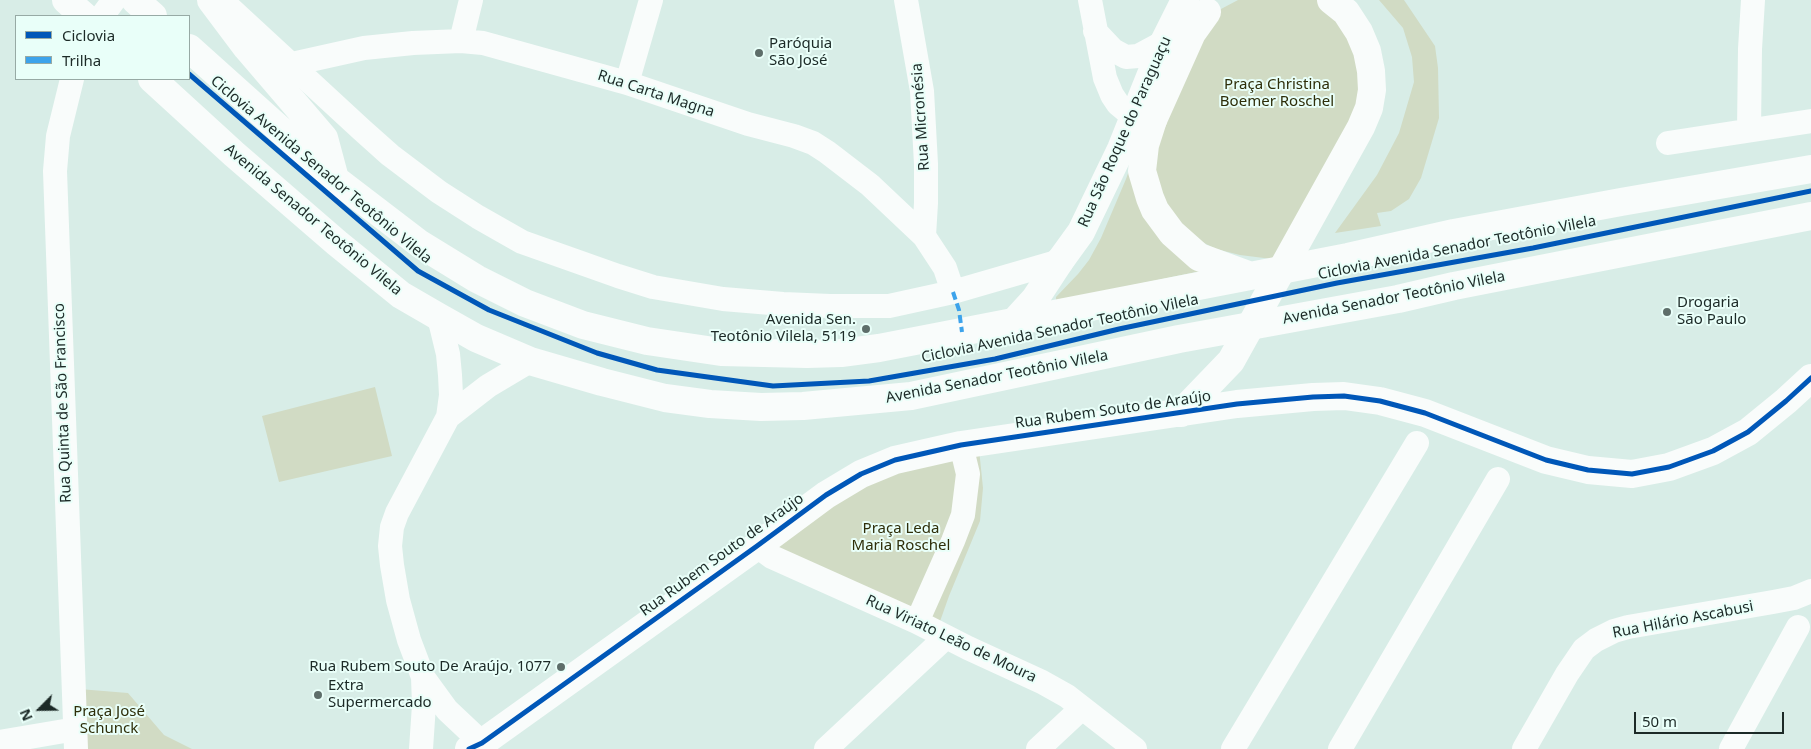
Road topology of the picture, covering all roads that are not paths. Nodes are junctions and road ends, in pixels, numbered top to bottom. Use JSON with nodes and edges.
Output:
{"nodes":[{"id":1,"x":66,"y":0,"type":"edge"},
{"id":2,"x":114,"y":0,"type":"edge"},
{"id":3,"x":135,"y":0,"type":"edge"},
{"id":4,"x":211,"y":0,"type":"edge"},
{"id":5,"x":222,"y":0,"type":"edge"},
{"id":6,"x":471,"y":0,"type":"edge"},
{"id":7,"x":651,"y":0,"type":"edge"},
{"id":8,"x":906,"y":0,"type":"edge"},
{"id":9,"x":1090,"y":0,"type":"edge"},
{"id":10,"x":1331,"y":0,"type":"edge"},
{"id":11,"x":1753,"y":0,"type":"edge"},
{"id":12,"x":1202,"y":3,"type":"edge"},
{"id":13,"x":83,"y":15,"type":"edge"},
{"id":14,"x":103,"y":15,"type":"edge"},
{"id":15,"x":151,"y":15,"type":"edge"},
{"id":16,"x":1095,"y":31,"type":"junction"},
{"id":17,"x":461,"y":41,"type":"junction"},
{"id":18,"x":1164,"y":42,"type":"junction"},
{"id":19,"x":190,"y":49,"type":"edge"},
{"id":20,"x":292,"y":64,"type":"junction"},
{"id":21,"x":72,"y":80,"type":"edge"},
{"id":22,"x":153,"y":80,"type":"edge"},
{"id":23,"x":627,"y":83,"type":"junction"},
{"id":24,"x":1144,"y":116,"type":"junction"},
{"id":25,"x":1811,"y":121,"type":"edge"},
{"id":26,"x":1749,"y":130,"type":"junction"},
{"id":27,"x":1668,"y":143,"type":"dead end"},
{"id":28,"x":1811,"y":169,"type":"edge"},
{"id":29,"x":335,"y":179,"type":"junction"},
{"id":30,"x":1810,"y":217,"type":"edge"},
{"id":31,"x":924,"y":236,"type":"junction"},
{"id":32,"x":1060,"y":261,"type":"junction"},
{"id":33,"x":1254,"y":275,"type":"junction"},
{"id":34,"x":953,"y":292,"type":"junction"},
{"id":35,"x":438,"y":318,"type":"junction"},
{"id":36,"x":1014,"y":322,"type":"junction"},
{"id":37,"x":530,"y":361,"type":"junction"},
{"id":38,"x":1232,"y":361,"type":"junction"},
{"id":39,"x":1811,"y":378,"type":"edge"},
{"id":40,"x":1237,"y":404,"type":"junction"},
{"id":41,"x":1180,"y":413,"type":"junction"},
{"id":42,"x":448,"y":417,"type":"junction"},
{"id":43,"x":1417,"y":443,"type":"dead end"},
{"id":44,"x":961,"y":445,"type":"junction"},
{"id":45,"x":1498,"y":480,"type":"dead end"},
{"id":46,"x":757,"y":546,"type":"junction"},
{"id":47,"x":1803,"y":594,"type":"edge"},
{"id":48,"x":917,"y":622,"type":"junction"},
{"id":49,"x":1805,"y":629,"type":"edge"},
{"id":50,"x":946,"y":637,"type":"junction"},
{"id":51,"x":423,"y":678,"type":"junction"},
{"id":52,"x":1082,"y":708,"type":"junction"},
{"id":53,"x":76,"y":739,"type":"edge"},
{"id":54,"x":0,"y":742,"type":"edge"},
{"id":55,"x":478,"y":747,"type":"edge"},
{"id":56,"x":421,"y":749,"type":"edge"},
{"id":57,"x":826,"y":749,"type":"edge"},
{"id":58,"x":1038,"y":749,"type":"edge"},
{"id":59,"x":1134,"y":749,"type":"edge"},
{"id":60,"x":1233,"y":749,"type":"edge"},
{"id":61,"x":1340,"y":749,"type":"edge"},
{"id":62,"x":1524,"y":749,"type":"edge"},
{"id":63,"x":1731,"y":749,"type":"edge"}],
"edges":[{"from":1,"to":13,"type":"main road"},
{"from":2,"to":14,"type":"street"},
{"from":3,"to":15,"type":"main road"},
{"from":4,"to":29,"type":"main road"},
{"from":5,"to":20,"type":"street"},
{"from":6,"to":17,"type":"street"},
{"from":7,"to":23,"type":"street"},
{"from":8,"to":31,"type":"street","name":"Rua Micronésia"},
{"from":9,"to":16,"type":"street"},
{"from":10,"to":38,"type":"main road"},
{"from":11,"to":26,"type":"street"},
{"from":12,"to":18,"type":"main road","name":"Rua São Roque do Paraguaçu"},
{"from":12,"to":24,"type":"main road"},
{"from":16,"to":18,"type":"street"},
{"from":16,"to":24,"type":"street"},
{"from":17,"to":20,"type":"street","name":"Rua Carta Magna"},
{"from":17,"to":23,"type":"street","name":"Rua Carta Magna"},
{"from":18,"to":24,"type":"main road","name":"Rua São Roque do Paraguaçu"},
{"from":19,"to":29,"type":"main road"},
{"from":20,"to":34,"type":"street"},
{"from":21,"to":53,"type":"street","name":"Rua Quinta de São Francisco"},
{"from":22,"to":35,"type":"main road","name":"Avenida Senador Teotônio Vilela"},
{"from":23,"to":31,"type":"street","name":"Rua Carta Magna"},
{"from":24,"to":32,"type":"main road","name":"Rua São Roque do Paraguaçu"},
{"from":24,"to":33,"type":"main road"},
{"from":25,"to":26,"type":"street"},
{"from":26,"to":27,"type":"street"},
{"from":28,"to":33,"type":"main road"},
{"from":29,"to":36,"type":"main road"},
{"from":30,"to":37,"type":"main road","name":"Avenida Senador Teotônio Vilela"},
{"from":31,"to":34,"type":"street","name":"Rua Carta Magna"},
{"from":32,"to":34,"type":"street"},
{"from":32,"to":36,"type":"main road","name":"Rua São Roque do Paraguaçu"},
{"from":33,"to":36,"type":"main road"},
{"from":35,"to":37,"type":"main road","name":"Avenida Senador Teotônio Vilela"},
{"from":35,"to":42,"type":"street"},
{"from":37,"to":42,"type":"street"},
{"from":38,"to":40,"type":"main road"},
{"from":38,"to":41,"type":"main road"},
{"from":39,"to":40,"type":"main road","name":"Rua Rubem Souto de Araújo"},
{"from":40,"to":41,"type":"main road","name":"Rua Rubem Souto de Araújo"},
{"from":41,"to":44,"type":"main road","name":"Rua Rubem Souto de Araújo"},
{"from":42,"to":51,"type":"street"},
{"from":43,"to":60,"type":"street"},
{"from":44,"to":46,"type":"main road","name":"Rua Rubem Souto de Araújo"},
{"from":44,"to":48,"type":"street"},
{"from":45,"to":61,"type":"street"},
{"from":46,"to":48,"type":"street","name":"Rua Viriato Leão de Moura"},
{"from":46,"to":55,"type":"main road","name":"Rua Rubem Souto de Araújo"},
{"from":47,"to":49,"type":"street"},
{"from":47,"to":62,"type":"street","name":"Rua Hilário Ascabusi"},
{"from":48,"to":50,"type":"street","name":"Rua Viriato Leão de Moura"},
{"from":49,"to":63,"type":"street"},
{"from":50,"to":52,"type":"street","name":"Rua Viriato Leão de Moura"},
{"from":50,"to":57,"type":"street"},
{"from":51,"to":55,"type":"street"},
{"from":51,"to":56,"type":"street"},
{"from":52,"to":58,"type":"street"},
{"from":52,"to":59,"type":"street","name":"Rua Viriato Leão de Moura"},
{"from":53,"to":54,"type":"street","name":"Rua Quinta de São Francisco"}]}
